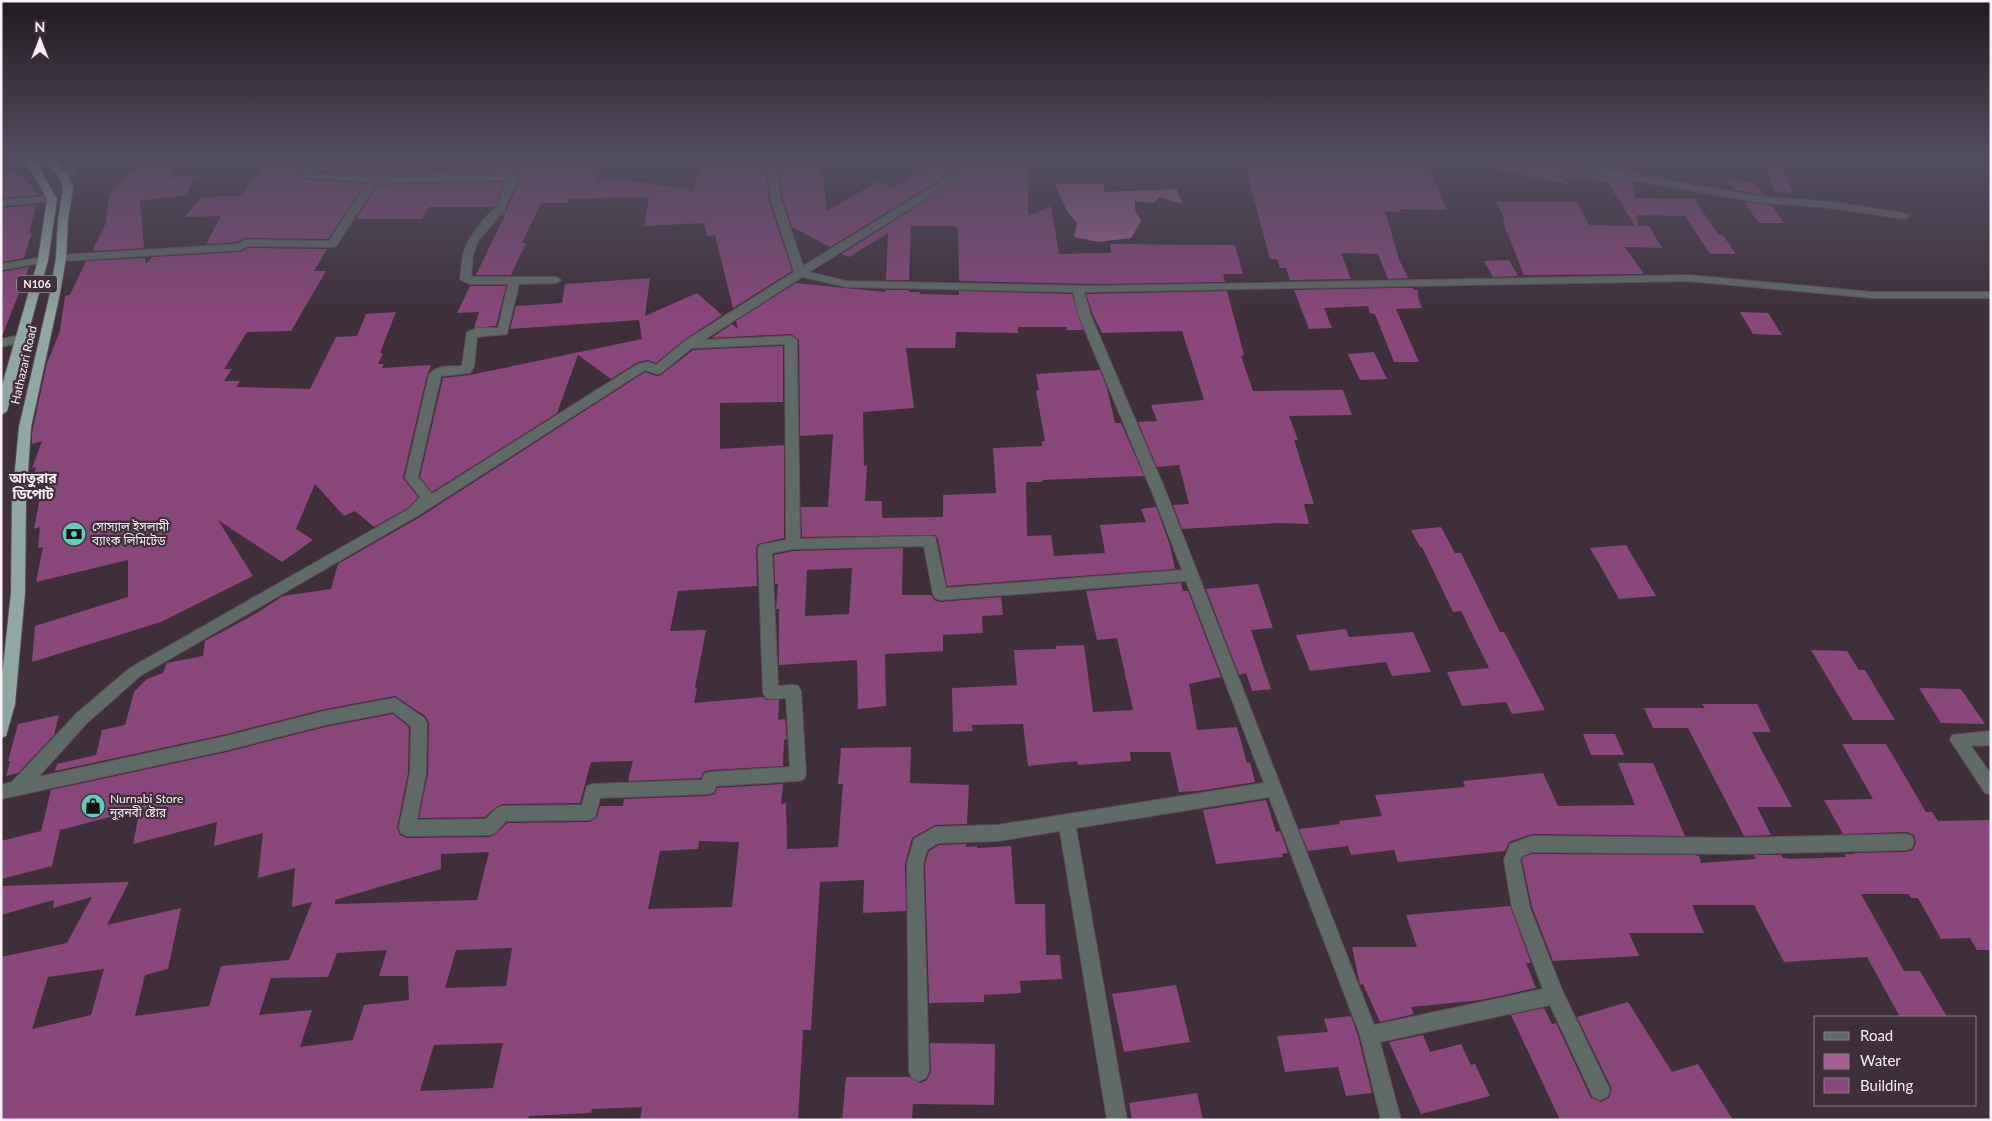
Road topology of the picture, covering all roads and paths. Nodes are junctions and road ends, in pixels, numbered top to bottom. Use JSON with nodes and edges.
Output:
{"nodes":[{"id":1,"x":50,"y":212,"type":"edge"},
{"id":2,"x":64,"y":212,"type":"edge"},
{"id":3,"x":353,"y":212,"type":"edge"},
{"id":4,"x":497,"y":212,"type":"edge"},
{"id":5,"x":780,"y":212,"type":"edge"},
{"id":6,"x":898,"y":212,"type":"edge"},
{"id":7,"x":1880,"y":212,"type":"edge"},
{"id":8,"x":1904,"y":216,"type":"dead end"},
{"id":9,"x":61,"y":258,"type":"junction"},
{"id":10,"x":43,"y":260,"type":"junction"},
{"id":11,"x":1,"y":267,"type":"edge"},
{"id":12,"x":800,"y":272,"type":"junction"},
{"id":13,"x":515,"y":280,"type":"junction"},
{"id":14,"x":556,"y":280,"type":"dead end"},
{"id":15,"x":1077,"y":288,"type":"junction"},
{"id":16,"x":1991,"y":295,"type":"edge"},
{"id":17,"x":20,"y":339,"type":"junction"},
{"id":18,"x":1,"y":342,"type":"edge"},
{"id":19,"x":689,"y":344,"type":"junction"},
{"id":20,"x":1,"y":411,"type":"edge"},
{"id":21,"x":414,"y":512,"type":"junction"},
{"id":22,"x":793,"y":544,"type":"junction"},
{"id":23,"x":1191,"y":575,"type":"junction"},
{"id":24,"x":4,"y":705,"type":"edge"},
{"id":25,"x":1,"y":732,"type":"edge"},
{"id":26,"x":1991,"y":738,"type":"edge"},
{"id":27,"x":18,"y":787,"type":"junction"},
{"id":28,"x":1991,"y":788,"type":"edge"},
{"id":29,"x":1275,"y":789,"type":"junction"},
{"id":30,"x":1,"y":792,"type":"edge"},
{"id":31,"x":1068,"y":822,"type":"junction"},
{"id":32,"x":1906,"y":842,"type":"dead end"},
{"id":33,"x":1555,"y":995,"type":"junction"},
{"id":34,"x":1369,"y":1035,"type":"junction"},
{"id":35,"x":919,"y":1071,"type":"dead end"},
{"id":36,"x":1600,"y":1090,"type":"dead end"},
{"id":37,"x":1117,"y":1120,"type":"edge"},
{"id":38,"x":1391,"y":1120,"type":"edge"}],
"edges":[{"from":1,"to":10,"type":"highway","name":"Hathazari Road","number":"N106"},
{"from":2,"to":9,"type":"highway","name":"Hathazari Road","number":"N106"},
{"from":3,"to":9,"type":"street"},
{"from":4,"to":13,"type":"street"},
{"from":5,"to":12,"type":"street"},
{"from":6,"to":12,"type":"street"},
{"from":7,"to":8,"type":"street"},
{"from":9,"to":24,"type":"highway","name":"Hathazari Road","number":"N106"},
{"from":10,"to":11,"type":"street"},
{"from":10,"to":17,"type":"highway","name":"Hathazari Road","number":"N106"},
{"from":12,"to":15,"type":"street"},
{"from":12,"to":19,"type":"street"},
{"from":13,"to":14,"type":"street"},
{"from":13,"to":21,"type":"street"},
{"from":15,"to":16,"type":"street"},
{"from":15,"to":23,"type":"street"},
{"from":17,"to":18,"type":"street"},
{"from":17,"to":20,"type":"highway","name":"Hathazari Road","number":"N106"},
{"from":19,"to":21,"type":"street"},
{"from":19,"to":22,"type":"street"},
{"from":21,"to":27,"type":"street"},
{"from":22,"to":23,"type":"street"},
{"from":22,"to":27,"type":"street"},
{"from":23,"to":29,"type":"street"},
{"from":24,"to":25,"type":"highway","name":"Hathazari Road","number":"N106"},
{"from":26,"to":28,"type":"street"},
{"from":27,"to":30,"type":"street"},
{"from":29,"to":31,"type":"street"},
{"from":29,"to":34,"type":"street"},
{"from":31,"to":35,"type":"street"},
{"from":31,"to":37,"type":"street"},
{"from":32,"to":33,"type":"street"},
{"from":33,"to":34,"type":"street"},
{"from":33,"to":36,"type":"street"},
{"from":34,"to":38,"type":"street"}]}
